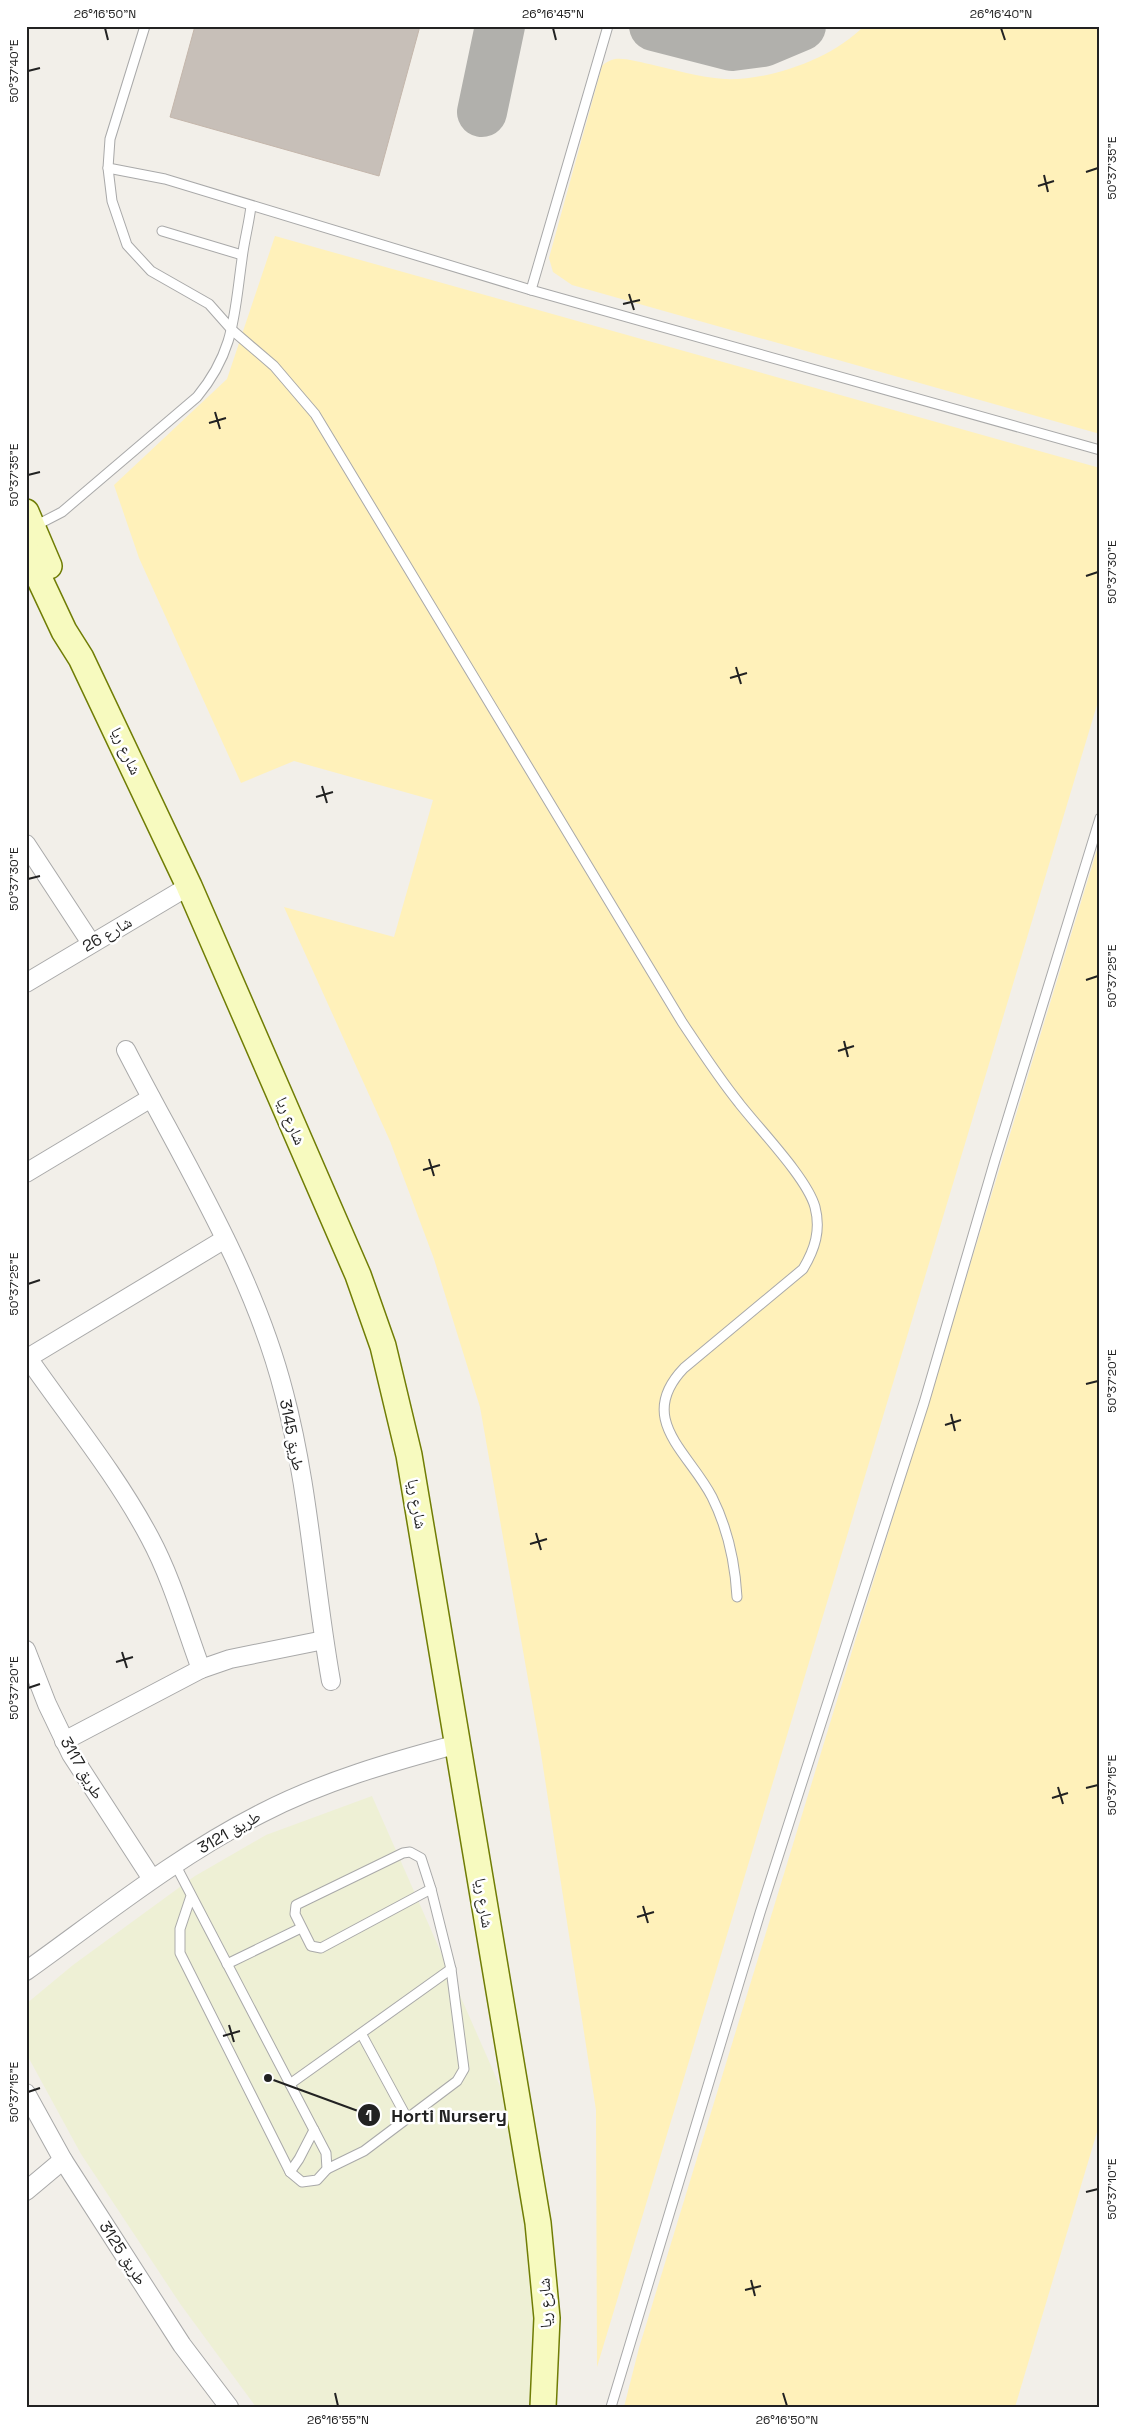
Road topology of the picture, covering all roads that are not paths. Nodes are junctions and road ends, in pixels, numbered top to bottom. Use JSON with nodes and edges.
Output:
{"nodes":[{"id":1,"x":145,"y":26,"type":"edge"},
{"id":2,"x":608,"y":26,"type":"edge"},
{"id":3,"x":108,"y":168,"type":"junction"},
{"id":4,"x":251,"y":206,"type":"junction"},
{"id":5,"x":162,"y":231,"type":"dead end"},
{"id":6,"x":242,"y":255,"type":"junction"},
{"id":7,"x":531,"y":290,"type":"junction"},
{"id":8,"x":232,"y":330,"type":"junction"},
{"id":9,"x":1100,"y":450,"type":"edge"},
{"id":10,"x":28,"y":530,"type":"edge"},
{"id":11,"x":1100,"y":818,"type":"edge"},
{"id":12,"x":26,"y":844,"type":"edge"},
{"id":13,"x":190,"y":886,"type":"junction"},
{"id":14,"x":91,"y":943,"type":"junction"},
{"id":15,"x":26,"y":984,"type":"edge"},
{"id":16,"x":126,"y":1050,"type":"dead end"},
{"id":17,"x":151,"y":1098,"type":"junction"},
{"id":18,"x":26,"y":1173,"type":"edge"},
{"id":19,"x":225,"y":1239,"type":"junction"},
{"id":20,"x":27,"y":1359,"type":"edge"},
{"id":21,"x":737,"y":1597,"type":"dead end"},
{"id":22,"x":324,"y":1640,"type":"junction"},
{"id":23,"x":26,"y":1650,"type":"edge"},
{"id":24,"x":201,"y":1670,"type":"junction"},
{"id":25,"x":331,"y":1681,"type":"dead end"},
{"id":26,"x":64,"y":1741,"type":"junction"},
{"id":27,"x":458,"y":1744,"type":"junction"},
{"id":28,"x":175,"y":1864,"type":"junction"},
{"id":29,"x":152,"y":1879,"type":"junction"},
{"id":30,"x":431,"y":1890,"type":"junction"},
{"id":31,"x":191,"y":1896,"type":"junction"},
{"id":32,"x":301,"y":1928,"type":"junction"},
{"id":33,"x":227,"y":1964,"type":"junction"},
{"id":34,"x":452,"y":1969,"type":"junction"},
{"id":35,"x":26,"y":1971,"type":"edge"},
{"id":36,"x":362,"y":2035,"type":"junction"},
{"id":37,"x":290,"y":2084,"type":"junction"},
{"id":38,"x":28,"y":2098,"type":"edge"},
{"id":39,"x":407,"y":2118,"type":"junction"},
{"id":40,"x":314,"y":2130,"type":"junction"},
{"id":41,"x":63,"y":2160,"type":"junction"},
{"id":42,"x":327,"y":2169,"type":"junction"},
{"id":43,"x":290,"y":2172,"type":"junction"},
{"id":44,"x":26,"y":2190,"type":"edge"},
{"id":45,"x":229,"y":2407,"type":"edge"},
{"id":46,"x":543,"y":2407,"type":"edge"},
{"id":47,"x":611,"y":2407,"type":"edge"}],
"edges":[{"from":1,"to":3,"type":"lane"},
{"from":2,"to":7,"type":"lane"},
{"from":3,"to":4,"type":"lane"},
{"from":3,"to":8,"type":"lane"},
{"from":4,"to":6,"type":"lane"},
{"from":4,"to":7,"type":"lane"},
{"from":5,"to":6,"type":"lane"},
{"from":6,"to":8,"type":"lane"},
{"from":7,"to":9,"type":"lane"},
{"from":8,"to":10,"type":"lane"},
{"from":8,"to":21,"type":"lane"},
{"from":10,"to":13,"type":"main road","name":"شارع ريا"},
{"from":11,"to":47,"type":"lane"},
{"from":12,"to":14,"type":"street"},
{"from":13,"to":14,"type":"street","name":"شارع 26"},
{"from":13,"to":27,"type":"main road","name":"شارع ريا"},
{"from":14,"to":15,"type":"street","name":"شارع 26"},
{"from":16,"to":17,"type":"street","name":"طريق 3145"},
{"from":17,"to":18,"type":"street"},
{"from":17,"to":19,"type":"street","name":"طريق 3145"},
{"from":19,"to":20,"type":"street"},
{"from":19,"to":22,"type":"street","name":"طريق 3145"},
{"from":20,"to":24,"type":"street"},
{"from":22,"to":24,"type":"street"},
{"from":22,"to":25,"type":"street","name":"طريق 3145"},
{"from":23,"to":26,"type":"street","name":"طريق 3117"},
{"from":24,"to":26,"type":"street"},
{"from":26,"to":29,"type":"street","name":"طريق 3117"},
{"from":27,"to":28,"type":"street","name":"طريق 3121"},
{"from":27,"to":46,"type":"main road","name":"شارع ريا"},
{"from":28,"to":29,"type":"street","name":"طريق 3121"},
{"from":28,"to":31,"type":"lane"},
{"from":29,"to":35,"type":"street","name":"طريق 3121"},
{"from":30,"to":32,"type":"lane"},
{"from":30,"to":32,"type":"lane"},
{"from":30,"to":34,"type":"lane"},
{"from":31,"to":33,"type":"lane"},
{"from":31,"to":43,"type":"lane"},
{"from":32,"to":33,"type":"lane"},
{"from":33,"to":37,"type":"lane"},
{"from":34,"to":36,"type":"lane"},
{"from":34,"to":39,"type":"lane"},
{"from":36,"to":37,"type":"lane"},
{"from":36,"to":39,"type":"lane"},
{"from":37,"to":40,"type":"lane"},
{"from":38,"to":41,"type":"street","name":"طريق 3125"},
{"from":39,"to":42,"type":"lane"},
{"from":40,"to":42,"type":"lane"},
{"from":40,"to":43,"type":"lane"},
{"from":41,"to":44,"type":"street"},
{"from":41,"to":45,"type":"street","name":"طريق 3125"},
{"from":42,"to":43,"type":"lane"}]}
